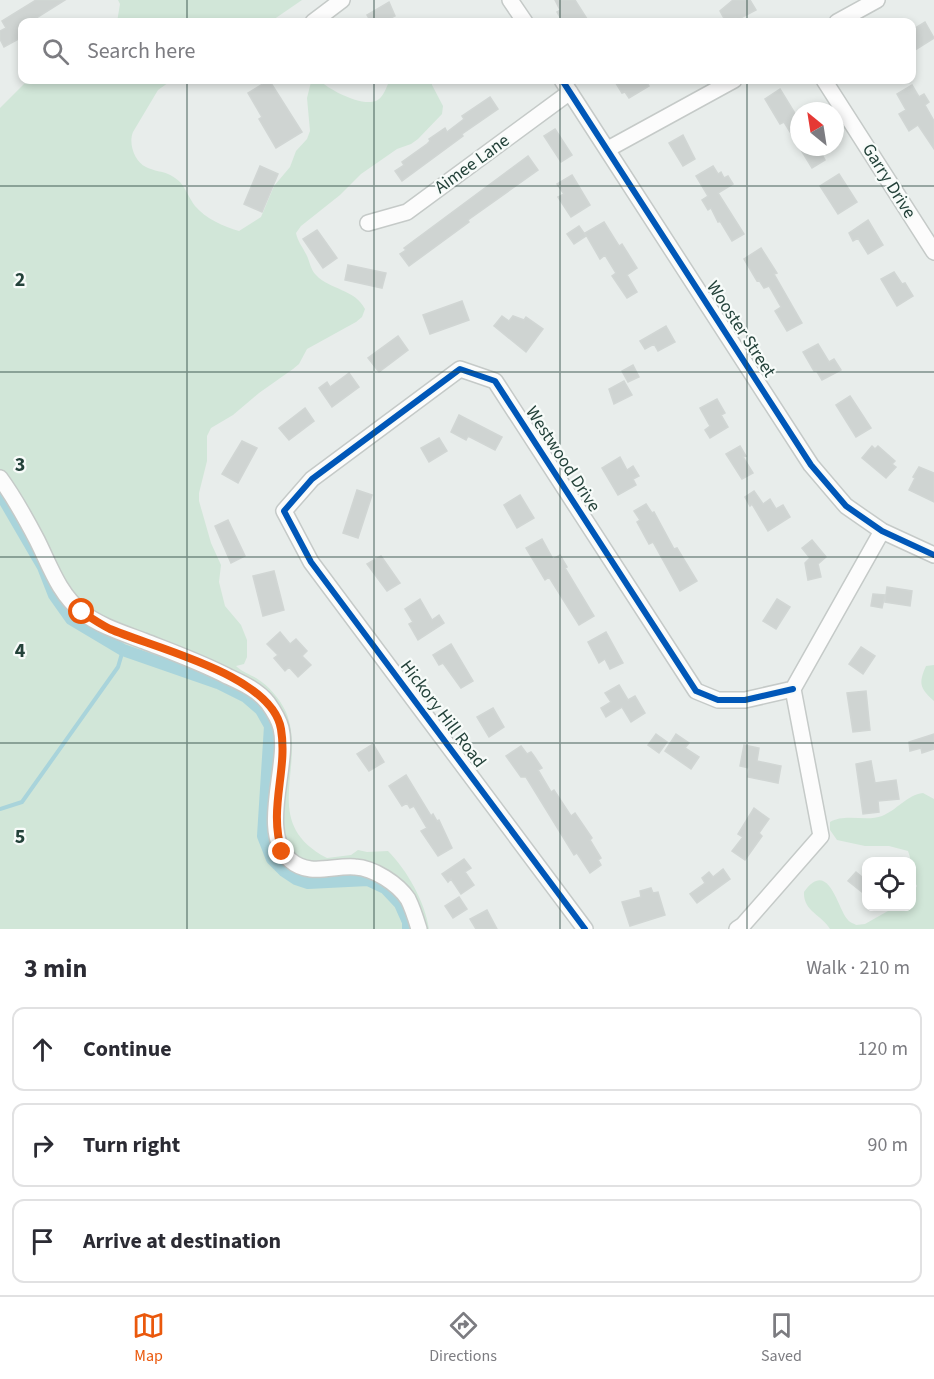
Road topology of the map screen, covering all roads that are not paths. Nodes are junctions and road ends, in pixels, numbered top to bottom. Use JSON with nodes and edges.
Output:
{"nodes":[{"id":1,"x":342,"y":0,"type":"edge"},
{"id":2,"x":510,"y":0,"type":"edge"},
{"id":3,"x":877,"y":0,"type":"edge"},
{"id":4,"x":318,"y":18,"type":"edge"},
{"id":5,"x":522,"y":18,"type":"edge"},
{"id":6,"x":844,"y":18,"type":"edge"},
{"id":7,"x":727,"y":84,"type":"edge"},
{"id":8,"x":827,"y":84,"type":"edge"},
{"id":9,"x":566,"y":86,"type":"edge"},
{"id":10,"x":608,"y":149,"type":"junction"},
{"id":11,"x":368,"y":223,"type":"dead end"},
{"id":12,"x":934,"y":252,"type":"edge"},
{"id":13,"x":0,"y":478,"type":"edge"},
{"id":14,"x":284,"y":511,"type":"joint"},
{"id":15,"x":882,"y":531,"type":"junction"},
{"id":16,"x":934,"y":555,"type":"edge"},
{"id":17,"x":793,"y":689,"type":"junction"},
{"id":18,"x":419,"y":929,"type":"edge"},
{"id":19,"x":585,"y":929,"type":"edge"},
{"id":20,"x":737,"y":929,"type":"edge"}],
"edges":[{"from":1,"to":4,"type":"street"},
{"from":2,"to":5,"type":"street"},
{"from":3,"to":6,"type":"street"},
{"from":7,"to":10,"type":"street"},
{"from":8,"to":12,"type":"street","name":"Garry Drive"},
{"from":9,"to":10,"type":"street","name":"Wooster Street"},
{"from":9,"to":11,"type":"street","name":"Aimee Lane"},
{"from":10,"to":15,"type":"street","name":"Wooster Street"},
{"from":13,"to":18,"type":"street"},
{"from":14,"to":17,"type":"street","name":"Westwood Drive"},
{"from":14,"to":19,"type":"street","name":"Hickory Hill Road"},
{"from":15,"to":16,"type":"street","name":"Wooster Street"},
{"from":15,"to":17,"type":"street"},
{"from":17,"to":20,"type":"street"}]}
